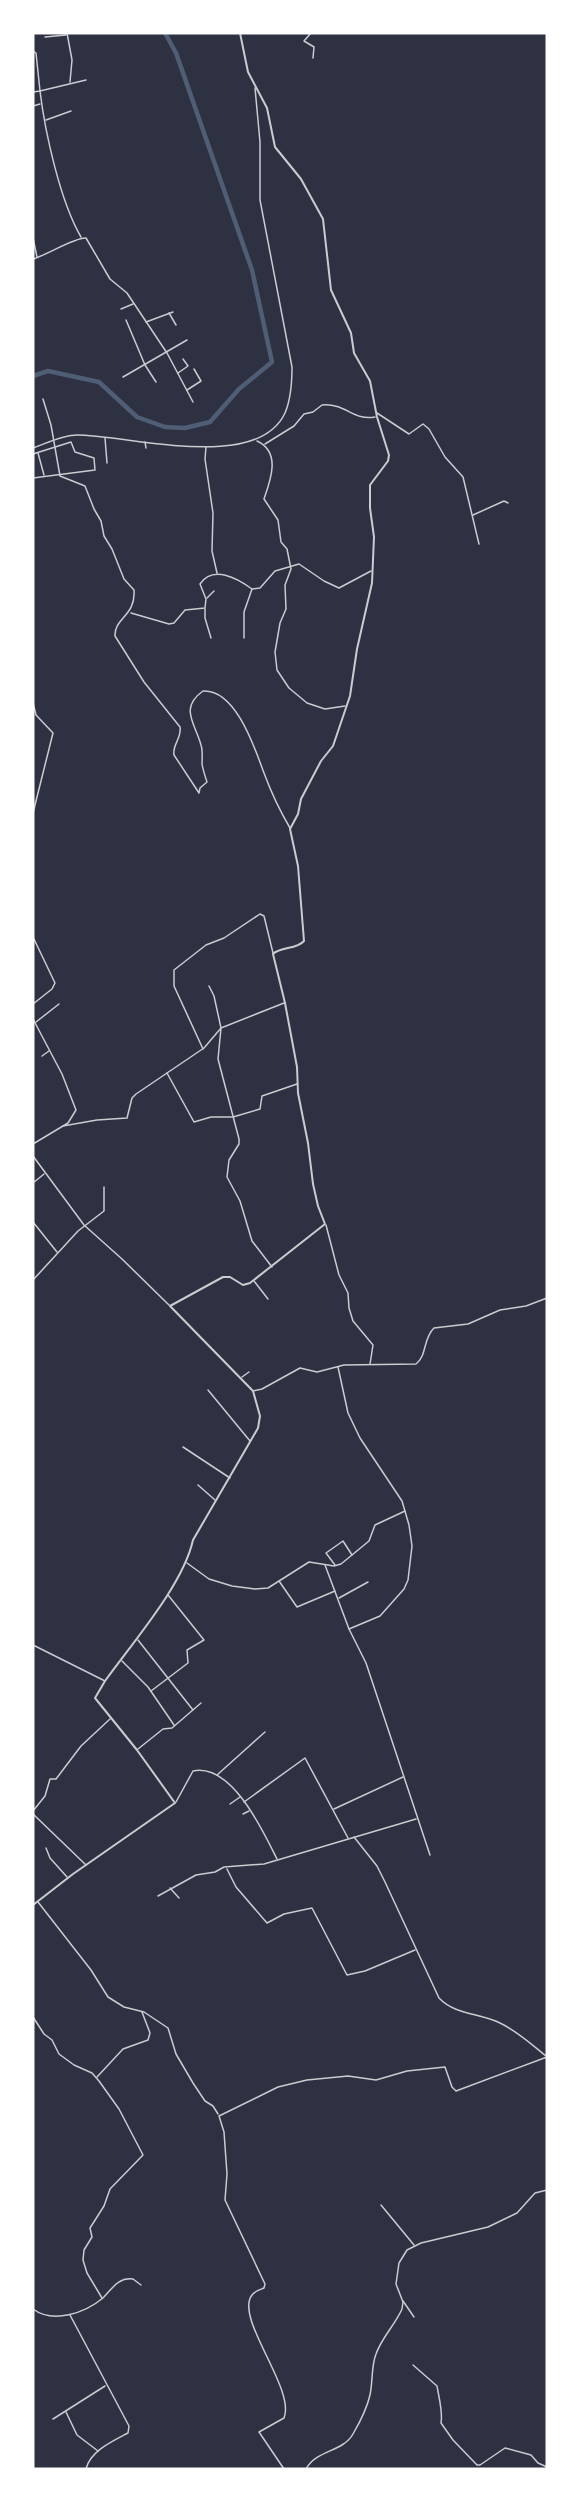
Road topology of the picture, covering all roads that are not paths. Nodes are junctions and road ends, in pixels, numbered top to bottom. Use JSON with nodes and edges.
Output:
{"nodes":[{"id":1,"x":240,"y":33,"type":"edge"},
{"id":2,"x":311,"y":33,"type":"edge"},
{"id":3,"x":67,"y":34,"type":"edge"},
{"id":4,"x":45,"y":37,"type":"dead end"},
{"id":5,"x":33,"y":51,"type":"edge"},
{"id":6,"x":313,"y":58,"type":"dead end"},
{"id":7,"x":86,"y":80,"type":"dead end"},
{"id":8,"x":70,"y":83,"type":"junction"},
{"id":9,"x":255,"y":88,"type":"junction"},
{"id":10,"x":40,"y":91,"type":"junction"},
{"id":11,"x":33,"y":92,"type":"edge"},
{"id":12,"x":41,"y":104,"type":"junction"},
{"id":13,"x":33,"y":106,"type":"edge"},
{"id":14,"x":71,"y":111,"type":"dead end"},
{"id":15,"x":45,"y":121,"type":"junction"},
{"id":16,"x":33,"y":238,"type":"edge"},
{"id":17,"x":81,"y":238,"type":"junction"},
{"id":18,"x":37,"y":258,"type":"junction"},
{"id":19,"x":33,"y":259,"type":"edge"},
{"id":20,"x":134,"y":304,"type":"junction"},
{"id":21,"x":121,"y":309,"type":"dead end"},
{"id":22,"x":173,"y":312,"type":"dead end"},
{"id":23,"x":169,"y":313,"type":"junction"},
{"id":24,"x":126,"y":320,"type":"dead end"},
{"id":25,"x":146,"y":322,"type":"junction"},
{"id":26,"x":176,"y":325,"type":"dead end"},
{"id":27,"x":187,"y":340,"type":"dead end"},
{"id":28,"x":166,"y":353,"type":"junction"},
{"id":29,"x":183,"y":359,"type":"dead end"},
{"id":30,"x":145,"y":365,"type":"junction"},
{"id":31,"x":194,"y":369,"type":"dead end"},
{"id":32,"x":177,"y":373,"type":"junction"},
{"id":33,"x":123,"y":377,"type":"dead end"},
{"id":34,"x":156,"y":382,"type":"dead end"},
{"id":35,"x":186,"y":390,"type":"junction"},
{"id":36,"x":43,"y":399,"type":"dead end"},
{"id":37,"x":193,"y":402,"type":"dead end"},
{"id":38,"x":376,"y":412,"type":"junction"},
{"id":39,"x":377,"y":417,"type":"junction"},
{"id":40,"x":105,"y":440,"type":"junction"},
{"id":41,"x":256,"y":441,"type":"junction"},
{"id":42,"x":54,"y":442,"type":"junction"},
{"id":43,"x":145,"y":442,"type":"junction"},
{"id":44,"x":264,"y":444,"type":"junction"},
{"id":45,"x":33,"y":447,"type":"edge"},
{"id":46,"x":56,"y":447,"type":"junction"},
{"id":47,"x":206,"y":447,"type":"junction"},
{"id":48,"x":146,"y":448,"type":"dead end"},
{"id":49,"x":38,"y":453,"type":"junction"},
{"id":50,"x":33,"y":454,"type":"edge"},
{"id":51,"x":107,"y":463,"type":"dead end"},
{"id":52,"x":60,"y":473,"type":"junction"},
{"id":53,"x":44,"y":476,"type":"junction"},
{"id":54,"x":33,"y":478,"type":"edge"},
{"id":55,"x":508,"y":503,"type":"dead end"},
{"id":56,"x":472,"y":515,"type":"junction"},
{"id":57,"x":479,"y":544,"type":"dead end"},
{"id":58,"x":291,"y":566,"type":"junction"},
{"id":59,"x":372,"y":570,"type":"junction"},
{"id":60,"x":218,"y":573,"type":"junction"},
{"id":61,"x":252,"y":589,"type":"junction"},
{"id":62,"x":214,"y":591,"type":"dead end"},
{"id":63,"x":206,"y":599,"type":"junction"},
{"id":64,"x":205,"y":608,"type":"junction"},
{"id":65,"x":130,"y":613,"type":"junction"},
{"id":66,"x":211,"y":638,"type":"dead end"},
{"id":67,"x":244,"y":638,"type":"dead end"},
{"id":68,"x":33,"y":703,"type":"edge"},
{"id":69,"x":345,"y":706,"type":"junction"},
{"id":70,"x":33,"y":813,"type":"edge"},
{"id":71,"x":290,"y":829,"type":"junction"},
{"id":72,"x":33,"y":937,"type":"edge"},
{"id":73,"x":273,"y":954,"type":"junction"},
{"id":74,"x":209,"y":986,"type":"dead end"},
{"id":75,"x":285,"y":1003,"type":"junction"},
{"id":76,"x":33,"y":1004,"type":"edge"},
{"id":77,"x":59,"y":1004,"type":"dead end"},
{"id":78,"x":33,"y":1019,"type":"edge"},
{"id":79,"x":35,"y":1023,"type":"junction"},
{"id":80,"x":221,"y":1028,"type":"junction"},
{"id":81,"x":203,"y":1049,"type":"junction"},
{"id":82,"x":50,"y":1051,"type":"junction"},
{"id":83,"x":42,"y":1056,"type":"dead end"},
{"id":84,"x":167,"y":1072,"type":"junction"},
{"id":85,"x":298,"y":1084,"type":"junction"},
{"id":86,"x":233,"y":1117,"type":"junction"},
{"id":87,"x":63,"y":1126,"type":"junction"},
{"id":88,"x":33,"y":1144,"type":"edge"},
{"id":89,"x":33,"y":1156,"type":"edge"},
{"id":90,"x":45,"y":1173,"type":"junction"},
{"id":91,"x":33,"y":1183,"type":"edge"},
{"id":92,"x":104,"y":1187,"type":"dead end"},
{"id":93,"x":33,"y":1222,"type":"edge"},
{"id":94,"x":325,"y":1224,"type":"junction"},
{"id":95,"x":84,"y":1225,"type":"junction"},
{"id":96,"x":57,"y":1252,"type":"junction"},
{"id":97,"x":272,"y":1267,"type":"junction"},
{"id":98,"x":33,"y":1280,"type":"edge"},
{"id":99,"x":254,"y":1281,"type":"junction"},
{"id":100,"x":547,"y":1298,"type":"edge"},
{"id":101,"x":268,"y":1299,"type":"dead end"},
{"id":102,"x":170,"y":1306,"type":"junction"},
{"id":103,"x":370,"y":1365,"type":"junction"},
{"id":104,"x":338,"y":1366,"type":"junction"},
{"id":105,"x":249,"y":1372,"type":"dead end"},
{"id":106,"x":242,"y":1377,"type":"junction"},
{"id":107,"x":208,"y":1390,"type":"dead end"},
{"id":108,"x":253,"y":1391,"type":"junction"},
{"id":109,"x":250,"y":1442,"type":"junction"},
{"id":110,"x":183,"y":1447,"type":"dead end"},
{"id":111,"x":230,"y":1478,"type":"junction"},
{"id":112,"x":198,"y":1485,"type":"dead end"},
{"id":113,"x":216,"y":1501,"type":"junction"},
{"id":114,"x":405,"y":1511,"type":"junction"},
{"id":115,"x":353,"y":1556,"type":"junction"},
{"id":116,"x":187,"y":1563,"type":"junction"},
{"id":117,"x":325,"y":1565,"type":"junction"},
{"id":118,"x":335,"y":1566,"type":"junction"},
{"id":119,"x":279,"y":1580,"type":"junction"},
{"id":120,"x":369,"y":1582,"type":"dead end"},
{"id":121,"x":335,"y":1590,"type":"junction"},
{"id":122,"x":167,"y":1594,"type":"junction"},
{"id":123,"x":339,"y":1598,"type":"junction"},
{"id":124,"x":350,"y":1629,"type":"junction"},
{"id":125,"x":137,"y":1637,"type":"junction"},
{"id":126,"x":33,"y":1645,"type":"edge"},
{"id":127,"x":121,"y":1659,"type":"junction"},
{"id":128,"x":168,"y":1678,"type":"junction"},
{"id":129,"x":105,"y":1681,"type":"junction"},
{"id":130,"x":151,"y":1691,"type":"junction"},
{"id":131,"x":201,"y":1703,"type":"dead end"},
{"id":132,"x":193,"y":1710,"type":"junction"},
{"id":133,"x":111,"y":1718,"type":"junction"},
{"id":134,"x":174,"y":1725,"type":"junction"},
{"id":135,"x":265,"y":1732,"type":"dead end"},
{"id":136,"x":137,"y":1750,"type":"junction"},
{"id":137,"x":216,"y":1775,"type":"junction"},
{"id":138,"x":404,"y":1777,"type":"junction"},
{"id":139,"x":241,"y":1797,"type":"junction"},
{"id":140,"x":244,"y":1802,"type":"junction"},
{"id":141,"x":175,"y":1803,"type":"junction"},
{"id":142,"x":230,"y":1804,"type":"dead end"},
{"id":143,"x":249,"y":1810,"type":"junction"},
{"id":144,"x":333,"y":1810,"type":"junction"},
{"id":145,"x":33,"y":1812,"type":"edge"},
{"id":146,"x":243,"y":1814,"type":"dead end"},
{"id":147,"x":417,"y":1818,"type":"junction"},
{"id":148,"x":354,"y":1837,"type":"junction"},
{"id":149,"x":349,"y":1839,"type":"junction"},
{"id":150,"x":46,"y":1848,"type":"dead end"},
{"id":151,"x":430,"y":1855,"type":"dead end"},
{"id":152,"x":278,"y":1860,"type":"junction"},
{"id":153,"x":86,"y":1865,"type":"junction"},
{"id":154,"x":227,"y":1868,"type":"junction"},
{"id":155,"x":68,"y":1878,"type":"junction"},
{"id":156,"x":170,"y":1888,"type":"junction"},
{"id":157,"x":158,"y":1896,"type":"dead end"},
{"id":158,"x":179,"y":1898,"type":"dead end"},
{"id":159,"x":38,"y":1901,"type":"junction"},
{"id":160,"x":33,"y":1905,"type":"edge"},
{"id":161,"x":416,"y":1950,"type":"junction"},
{"id":162,"x":141,"y":2011,"type":"junction"},
{"id":163,"x":33,"y":2017,"type":"edge"},
{"id":164,"x":547,"y":2057,"type":"edge"},
{"id":165,"x":97,"y":2077,"type":"junction"},
{"id":166,"x":219,"y":2116,"type":"junction"},
{"id":167,"x":547,"y":2190,"type":"edge"},
{"id":168,"x":381,"y":2205,"type":"dead end"},
{"id":169,"x":414,"y":2246,"type":"junction"},
{"id":170,"x":141,"y":2285,"type":"dead end"},
{"id":171,"x":102,"y":2298,"type":"junction"},
{"id":172,"x":403,"y":2300,"type":"junction"},
{"id":173,"x":33,"y":2309,"type":"edge"},
{"id":174,"x":70,"y":2315,"type":"junction"},
{"id":175,"x":414,"y":2317,"type":"dead end"},
{"id":176,"x":413,"y":2365,"type":"dead end"},
{"id":177,"x":106,"y":2385,"type":"junction"},
{"id":178,"x":66,"y":2411,"type":"junction"},
{"id":179,"x":52,"y":2420,"type":"dead end"},
{"id":180,"x":98,"y":2451,"type":"junction"},
{"id":181,"x":547,"y":2467,"type":"edge"},
{"id":182,"x":86,"y":2469,"type":"edge"},
{"id":183,"x":285,"y":2469,"type":"edge"},
{"id":184,"x":306,"y":2469,"type":"edge"}],
"edges":[{"from":1,"to":9,"type":"street"},
{"from":2,"to":6,"type":"street"},
{"from":3,"to":4,"type":"street"},
{"from":3,"to":8,"type":"street"},
{"from":5,"to":10,"type":"street"},
{"from":7,"to":8,"type":"street"},
{"from":8,"to":10,"type":"street"},
{"from":9,"to":38,"type":"street"},
{"from":9,"to":41,"type":"street"},
{"from":10,"to":11,"type":"street"},
{"from":10,"to":12,"type":"street"},
{"from":12,"to":13,"type":"street"},
{"from":12,"to":15,"type":"street"},
{"from":14,"to":15,"type":"street"},
{"from":15,"to":17,"type":"street"},
{"from":16,"to":18,"type":"street"},
{"from":17,"to":18,"type":"street"},
{"from":17,"to":20,"type":"street"},
{"from":18,"to":19,"type":"street"},
{"from":20,"to":21,"type":"street"},
{"from":20,"to":25,"type":"street"},
{"from":22,"to":23,"type":"street"},
{"from":23,"to":25,"type":"street"},
{"from":23,"to":26,"type":"street"},
{"from":24,"to":30,"type":"street"},
{"from":25,"to":28,"type":"street"},
{"from":27,"to":28,"type":"street"},
{"from":28,"to":30,"type":"street"},
{"from":28,"to":32,"type":"street"},
{"from":29,"to":32,"type":"street"},
{"from":30,"to":33,"type":"street"},
{"from":30,"to":34,"type":"street"},
{"from":31,"to":35,"type":"street"},
{"from":32,"to":35,"type":"street"},
{"from":35,"to":37,"type":"street"},
{"from":36,"to":42,"type":"street"},
{"from":38,"to":39,"type":"street"},
{"from":38,"to":56,"type":"street"},
{"from":39,"to":44,"type":"street"},
{"from":39,"to":59,"type":"street"},
{"from":40,"to":42,"type":"street"},
{"from":40,"to":43,"type":"street"},
{"from":40,"to":51,"type":"street"},
{"from":41,"to":44,"type":"street"},
{"from":41,"to":47,"type":"street"},
{"from":42,"to":45,"type":"street"},
{"from":42,"to":46,"type":"street"},
{"from":43,"to":47,"type":"street"},
{"from":43,"to":48,"type":"street"},
{"from":44,"to":58,"type":"street"},
{"from":46,"to":49,"type":"street"},
{"from":46,"to":52,"type":"street"},
{"from":46,"to":52,"type":"street"},
{"from":47,"to":60,"type":"street"},
{"from":49,"to":50,"type":"street"},
{"from":49,"to":53,"type":"street"},
{"from":52,"to":53,"type":"street"},
{"from":52,"to":65,"type":"street"},
{"from":53,"to":54,"type":"street"},
{"from":55,"to":56,"type":"street"},
{"from":56,"to":57,"type":"street"},
{"from":58,"to":59,"type":"street"},
{"from":58,"to":61,"type":"street"},
{"from":58,"to":69,"type":"street"},
{"from":59,"to":69,"type":"street"},
{"from":60,"to":61,"type":"street"},
{"from":60,"to":63,"type":"street"},
{"from":61,"to":67,"type":"street"},
{"from":62,"to":63,"type":"street"},
{"from":63,"to":64,"type":"street"},
{"from":64,"to":65,"type":"street"},
{"from":64,"to":66,"type":"street"},
{"from":65,"to":71,"type":"street"},
{"from":68,"to":70,"type":"street"},
{"from":69,"to":71,"type":"street"},
{"from":71,"to":73,"type":"street"},
{"from":72,"to":76,"type":"street"},
{"from":73,"to":75,"type":"street"},
{"from":73,"to":81,"type":"street"},
{"from":74,"to":80,"type":"street"},
{"from":75,"to":80,"type":"street"},
{"from":75,"to":85,"type":"street"},
{"from":77,"to":79,"type":"street"},
{"from":78,"to":79,"type":"street"},
{"from":79,"to":82,"type":"street"},
{"from":80,"to":81,"type":"street"},
{"from":80,"to":86,"type":"street"},
{"from":81,"to":84,"type":"street"},
{"from":82,"to":83,"type":"street"},
{"from":82,"to":87,"type":"street"},
{"from":84,"to":86,"type":"street"},
{"from":84,"to":87,"type":"street"},
{"from":85,"to":86,"type":"street"},
{"from":85,"to":94,"type":"street"},
{"from":86,"to":97,"type":"street"},
{"from":87,"to":88,"type":"street"},
{"from":89,"to":90,"type":"street"},
{"from":90,"to":91,"type":"street"},
{"from":90,"to":95,"type":"street"},
{"from":92,"to":95,"type":"street"},
{"from":93,"to":96,"type":"street"},
{"from":94,"to":97,"type":"street"},
{"from":94,"to":103,"type":"street"},
{"from":95,"to":96,"type":"street"},
{"from":95,"to":102,"type":"street"},
{"from":96,"to":98,"type":"street"},
{"from":97,"to":99,"type":"street"},
{"from":99,"to":101,"type":"street"},
{"from":99,"to":102,"type":"street"},
{"from":100,"to":103,"type":"street"},
{"from":102,"to":106,"type":"street"},
{"from":103,"to":104,"type":"street"},
{"from":104,"to":108,"type":"street"},
{"from":104,"to":114,"type":"street"},
{"from":105,"to":106,"type":"street"},
{"from":106,"to":108,"type":"street"},
{"from":107,"to":109,"type":"street"},
{"from":108,"to":109,"type":"street"},
{"from":109,"to":111,"type":"street"},
{"from":110,"to":111,"type":"street"},
{"from":111,"to":113,"type":"street"},
{"from":112,"to":113,"type":"street"},
{"from":113,"to":116,"type":"street"},
{"from":114,"to":115,"type":"street"},
{"from":114,"to":124,"type":"street"},
{"from":115,"to":118,"type":"street"},
{"from":115,"to":118,"type":"street"},
{"from":116,"to":119,"type":"street"},
{"from":116,"to":122,"type":"street"},
{"from":117,"to":118,"type":"street"},
{"from":117,"to":119,"type":"street"},
{"from":117,"to":121,"type":"street"},
{"from":119,"to":121,"type":"street"},
{"from":120,"to":123,"type":"street"},
{"from":121,"to":123,"type":"street"},
{"from":122,"to":125,"type":"street"},
{"from":122,"to":128,"type":"street"},
{"from":123,"to":124,"type":"street"},
{"from":124,"to":138,"type":"street"},
{"from":125,"to":127,"type":"street"},
{"from":125,"to":128,"type":"street"},
{"from":126,"to":129,"type":"street"},
{"from":127,"to":129,"type":"street"},
{"from":127,"to":130,"type":"street"},
{"from":128,"to":130,"type":"street"},
{"from":128,"to":132,"type":"street"},
{"from":129,"to":133,"type":"street"},
{"from":130,"to":134,"type":"street"},
{"from":131,"to":132,"type":"street"},
{"from":132,"to":134,"type":"street"},
{"from":133,"to":136,"type":"street"},
{"from":133,"to":145,"type":"street"},
{"from":134,"to":136,"type":"street"},
{"from":135,"to":137,"type":"street"},
{"from":136,"to":141,"type":"street"},
{"from":137,"to":139,"type":"street"},
{"from":137,"to":141,"type":"street"},
{"from":138,"to":144,"type":"street"},
{"from":138,"to":147,"type":"street"},
{"from":139,"to":140,"type":"street"},
{"from":139,"to":142,"type":"street"},
{"from":140,"to":143,"type":"street"},
{"from":140,"to":144,"type":"street"},
{"from":141,"to":153,"type":"street"},
{"from":143,"to":146,"type":"street"},
{"from":143,"to":152,"type":"street"},
{"from":144,"to":149,"type":"street"},
{"from":145,"to":153,"type":"street"},
{"from":147,"to":148,"type":"street"},
{"from":147,"to":151,"type":"street"},
{"from":148,"to":149,"type":"street"},
{"from":148,"to":161,"type":"street"},
{"from":149,"to":152,"type":"street"},
{"from":150,"to":155,"type":"street"},
{"from":152,"to":154,"type":"street"},
{"from":153,"to":155,"type":"street"},
{"from":154,"to":156,"type":"street"},
{"from":154,"to":161,"type":"street"},
{"from":155,"to":159,"type":"street"},
{"from":156,"to":157,"type":"street"},
{"from":156,"to":158,"type":"street"},
{"from":159,"to":160,"type":"street"},
{"from":159,"to":162,"type":"street"},
{"from":161,"to":164,"type":"street"},
{"from":162,"to":165,"type":"street"},
{"from":162,"to":166,"type":"street"},
{"from":163,"to":165,"type":"street"},
{"from":164,"to":166,"type":"street"},
{"from":165,"to":171,"type":"street"},
{"from":166,"to":183,"type":"street"},
{"from":167,"to":169,"type":"street"},
{"from":168,"to":169,"type":"street"},
{"from":169,"to":172,"type":"street"},
{"from":170,"to":171,"type":"street"},
{"from":171,"to":174,"type":"street"},
{"from":172,"to":175,"type":"street"},
{"from":172,"to":184,"type":"street"},
{"from":173,"to":174,"type":"street"},
{"from":174,"to":177,"type":"street"},
{"from":176,"to":181,"type":"street"},
{"from":177,"to":178,"type":"street"},
{"from":177,"to":180,"type":"street"},
{"from":178,"to":179,"type":"street"},
{"from":178,"to":180,"type":"street"},
{"from":180,"to":182,"type":"street"}]}
